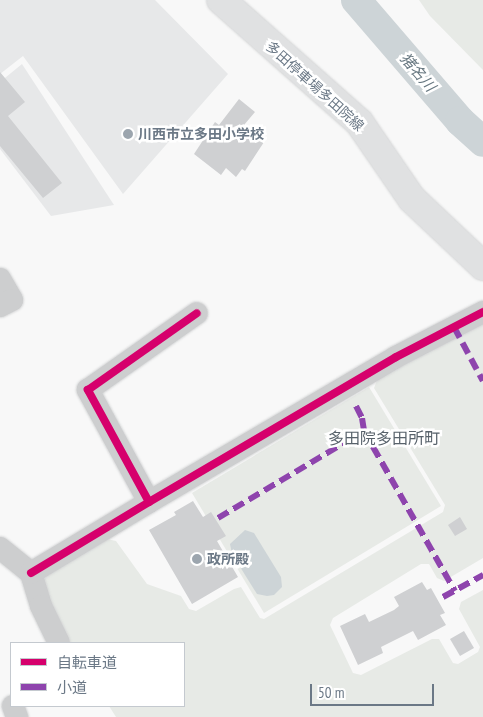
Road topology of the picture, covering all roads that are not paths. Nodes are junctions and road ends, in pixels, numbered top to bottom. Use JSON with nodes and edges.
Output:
{"nodes":[{"id":1,"x":221,"y":0,"type":"edge"},
{"id":2,"x":483,"y":266,"type":"edge"},
{"id":3,"x":0,"y":279,"type":"edge"},
{"id":4,"x":0,"y":306,"type":"edge"},
{"id":5,"x":483,"y":312,"type":"edge"},
{"id":6,"x":197,"y":313,"type":"dead end"},
{"id":7,"x":149,"y":502,"type":"junction"},
{"id":8,"x":0,"y":548,"type":"edge"},
{"id":9,"x":31,"y":573,"type":"junction"},
{"id":10,"x":59,"y":642,"type":"edge"}],
"edges":[{"from":1,"to":2,"type":"main road","name":"多田停車場多田院線"},
{"from":3,"to":4,"type":"street"},
{"from":5,"to":7,"type":"street"},
{"from":6,"to":7,"type":"street"},
{"from":7,"to":9,"type":"street"},
{"from":8,"to":9,"type":"street"},
{"from":9,"to":10,"type":"street"}]}
